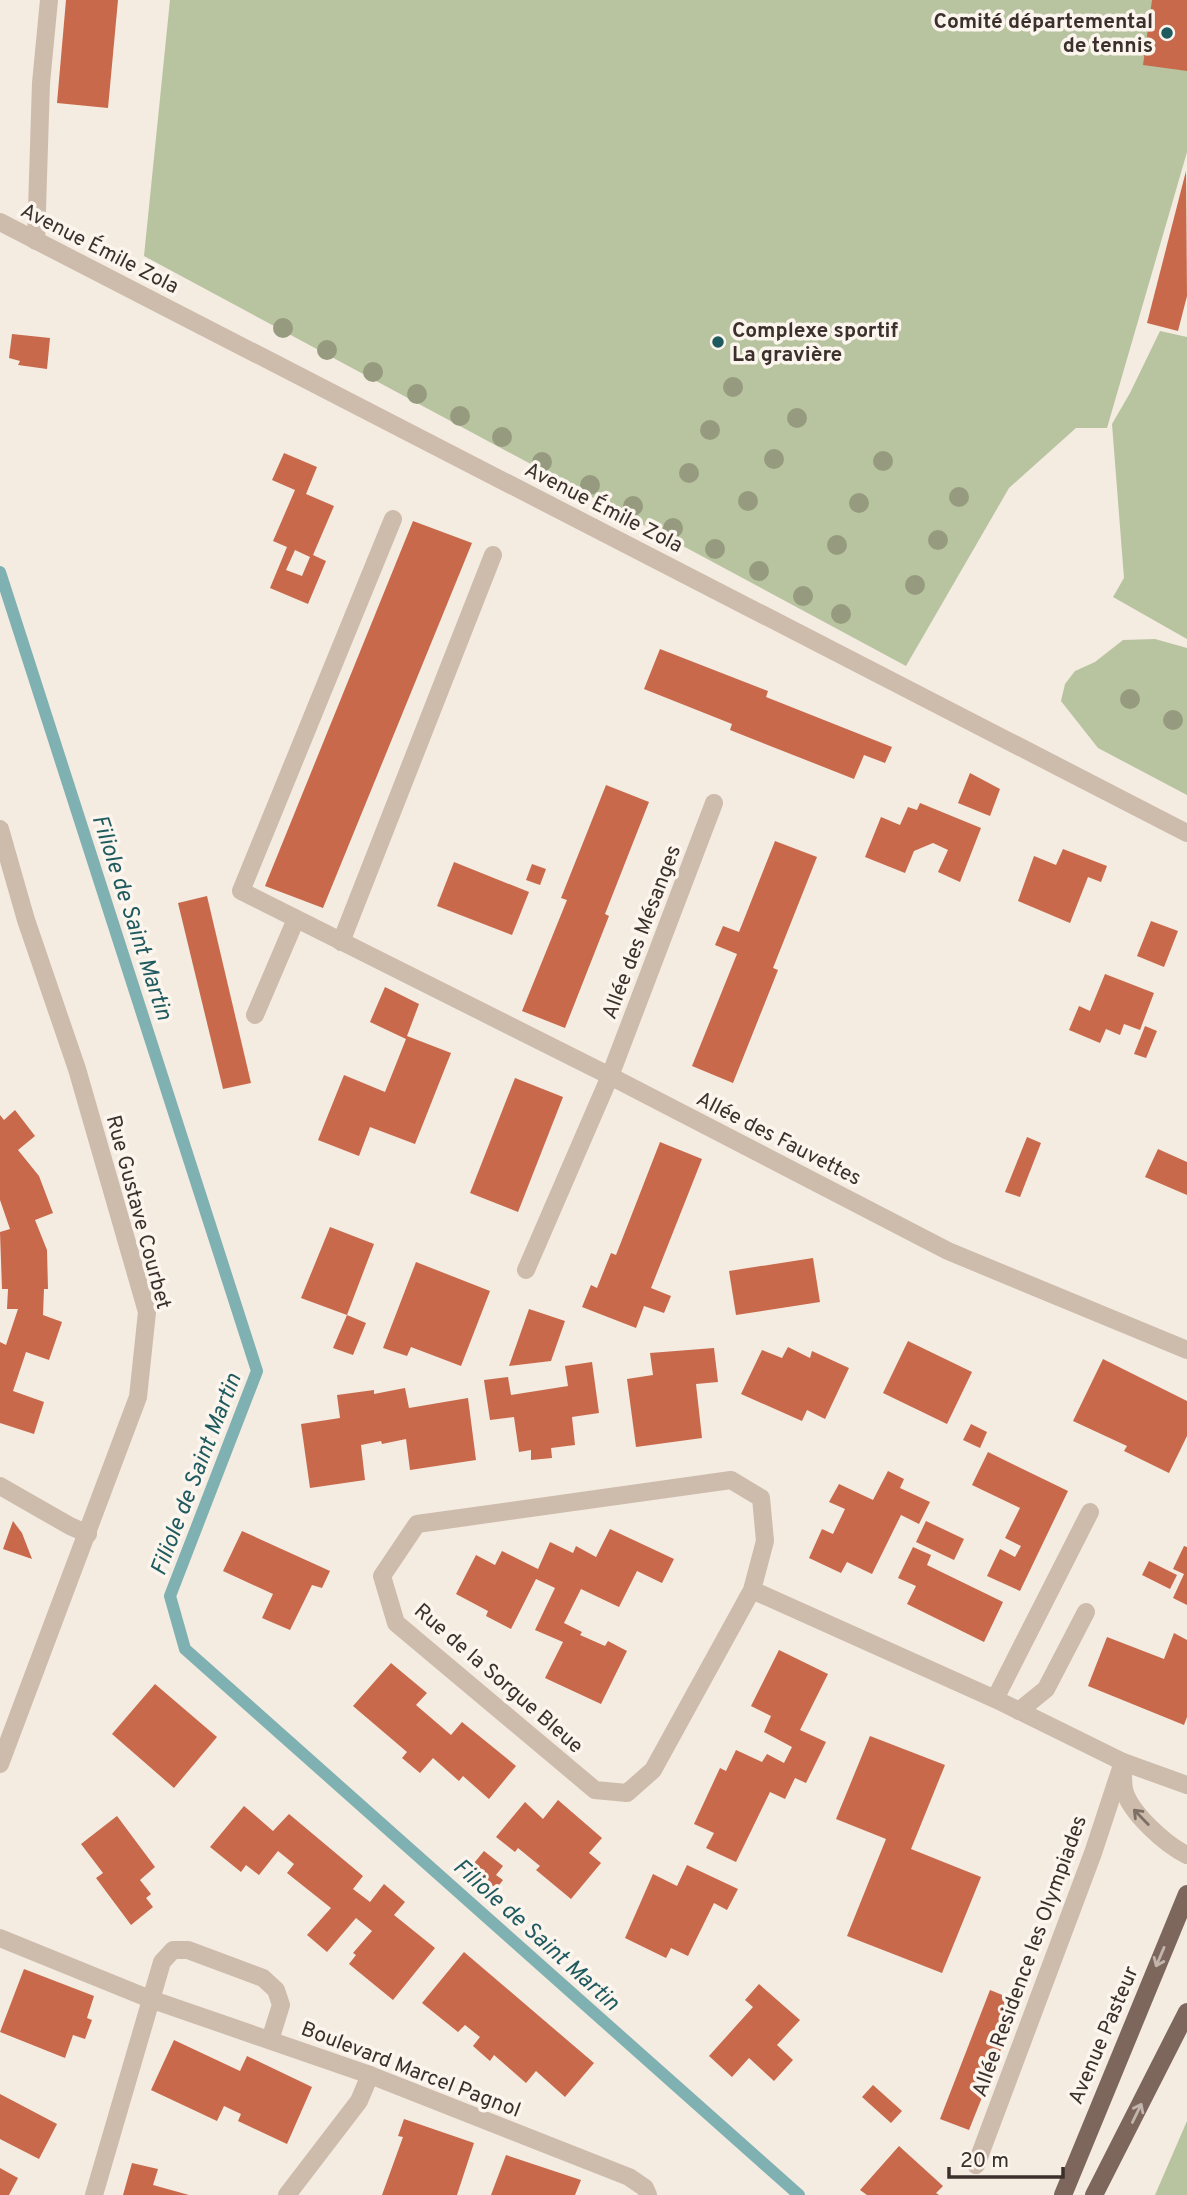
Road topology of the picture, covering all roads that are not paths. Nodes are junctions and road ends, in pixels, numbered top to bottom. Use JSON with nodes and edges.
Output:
{"nodes":[{"id":1,"x":49,"y":0,"type":"edge"},
{"id":2,"x":0,"y":222,"type":"edge"},
{"id":3,"x":36,"y":241,"type":"junction"},
{"id":4,"x":393,"y":519,"type":"dead end"},
{"id":5,"x":493,"y":555,"type":"dead end"},
{"id":6,"x":715,"y":803,"type":"dead end"},
{"id":7,"x":0,"y":829,"type":"edge"},
{"id":8,"x":1187,"y":833,"type":"edge"},
{"id":9,"x":296,"y":919,"type":"junction"},
{"id":10,"x":341,"y":942,"type":"junction"},
{"id":11,"x":255,"y":1015,"type":"dead end"},
{"id":12,"x":610,"y":1076,"type":"junction"},
{"id":13,"x":526,"y":1270,"type":"dead end"},
{"id":14,"x":1187,"y":1350,"type":"edge"},
{"id":15,"x":0,"y":1486,"type":"edge"},
{"id":16,"x":1090,"y":1512,"type":"dead end"},
{"id":17,"x":88,"y":1534,"type":"junction"},
{"id":18,"x":752,"y":1590,"type":"junction"},
{"id":19,"x":1086,"y":1612,"type":"dead end"},
{"id":20,"x":995,"y":1699,"type":"junction"},
{"id":21,"x":1019,"y":1711,"type":"junction"},
{"id":22,"x":1123,"y":1762,"type":"junction"},
{"id":23,"x":0,"y":1764,"type":"edge"},
{"id":24,"x":1187,"y":1785,"type":"edge"},
{"id":25,"x":1187,"y":1856,"type":"edge"},
{"id":26,"x":1187,"y":1894,"type":"edge"},
{"id":27,"x":0,"y":1938,"type":"edge"},
{"id":28,"x":150,"y":1998,"type":"junction"},
{"id":29,"x":1187,"y":2012,"type":"edge"},
{"id":30,"x":270,"y":2040,"type":"junction"},
{"id":31,"x":370,"y":2075,"type":"junction"},
{"id":32,"x":976,"y":2165,"type":"dead end"},
{"id":33,"x":93,"y":2195,"type":"edge"},
{"id":34,"x":287,"y":2195,"type":"edge"},
{"id":35,"x":648,"y":2195,"type":"edge"},
{"id":36,"x":1063,"y":2195,"type":"edge"},
{"id":37,"x":1094,"y":2195,"type":"edge"}],
"edges":[{"from":1,"to":3,"type":"street"},
{"from":2,"to":3,"type":"street","name":"Avenue Émile Zola"},
{"from":3,"to":8,"type":"street","name":"Avenue Émile Zola"},
{"from":4,"to":9,"type":"street","name":"Allée des Fauvettes"},
{"from":5,"to":10,"type":"street"},
{"from":6,"to":12,"type":"street","name":"Allée des Mésanges"},
{"from":7,"to":17,"type":"street","name":"Rue Gustave Courbet"},
{"from":9,"to":10,"type":"street","name":"Allée des Fauvettes"},
{"from":9,"to":11,"type":"street"},
{"from":10,"to":12,"type":"street","name":"Allée des Fauvettes"},
{"from":12,"to":13,"type":"street","name":"Allée des Mésanges"},
{"from":12,"to":14,"type":"street","name":"Allée des Fauvettes"},
{"from":15,"to":17,"type":"street"},
{"from":16,"to":20,"type":"street"},
{"from":17,"to":23,"type":"street","name":"Rue Gustave Courbet"},
{"from":18,"to":18,"type":"street","name":"Rue de la Sorgue Bleue"},
{"from":18,"to":20,"type":"street"},
{"from":19,"to":21,"type":"street"},
{"from":20,"to":21,"type":"street"},
{"from":21,"to":22,"type":"street"},
{"from":22,"to":24,"type":"street"},
{"from":25,"to":22,"type":"street","one_way":true},
{"from":22,"to":32,"type":"street","name":"Allée Residence les Olympiades"},
{"from":26,"to":36,"type":"main road","name":"Avenue Pasteur","one_way":true},
{"from":27,"to":28,"type":"street","name":"Boulevard Marcel Pagnol"},
{"from":28,"to":30,"type":"street","name":"Boulevard Marcel Pagnol"},
{"from":28,"to":30,"type":"street"},
{"from":28,"to":33,"type":"street"},
{"from":37,"to":29,"type":"main road","one_way":true},
{"from":30,"to":31,"type":"street","name":"Boulevard Marcel Pagnol"},
{"from":31,"to":34,"type":"street"},
{"from":31,"to":35,"type":"street","name":"Boulevard Marcel Pagnol"}]}
